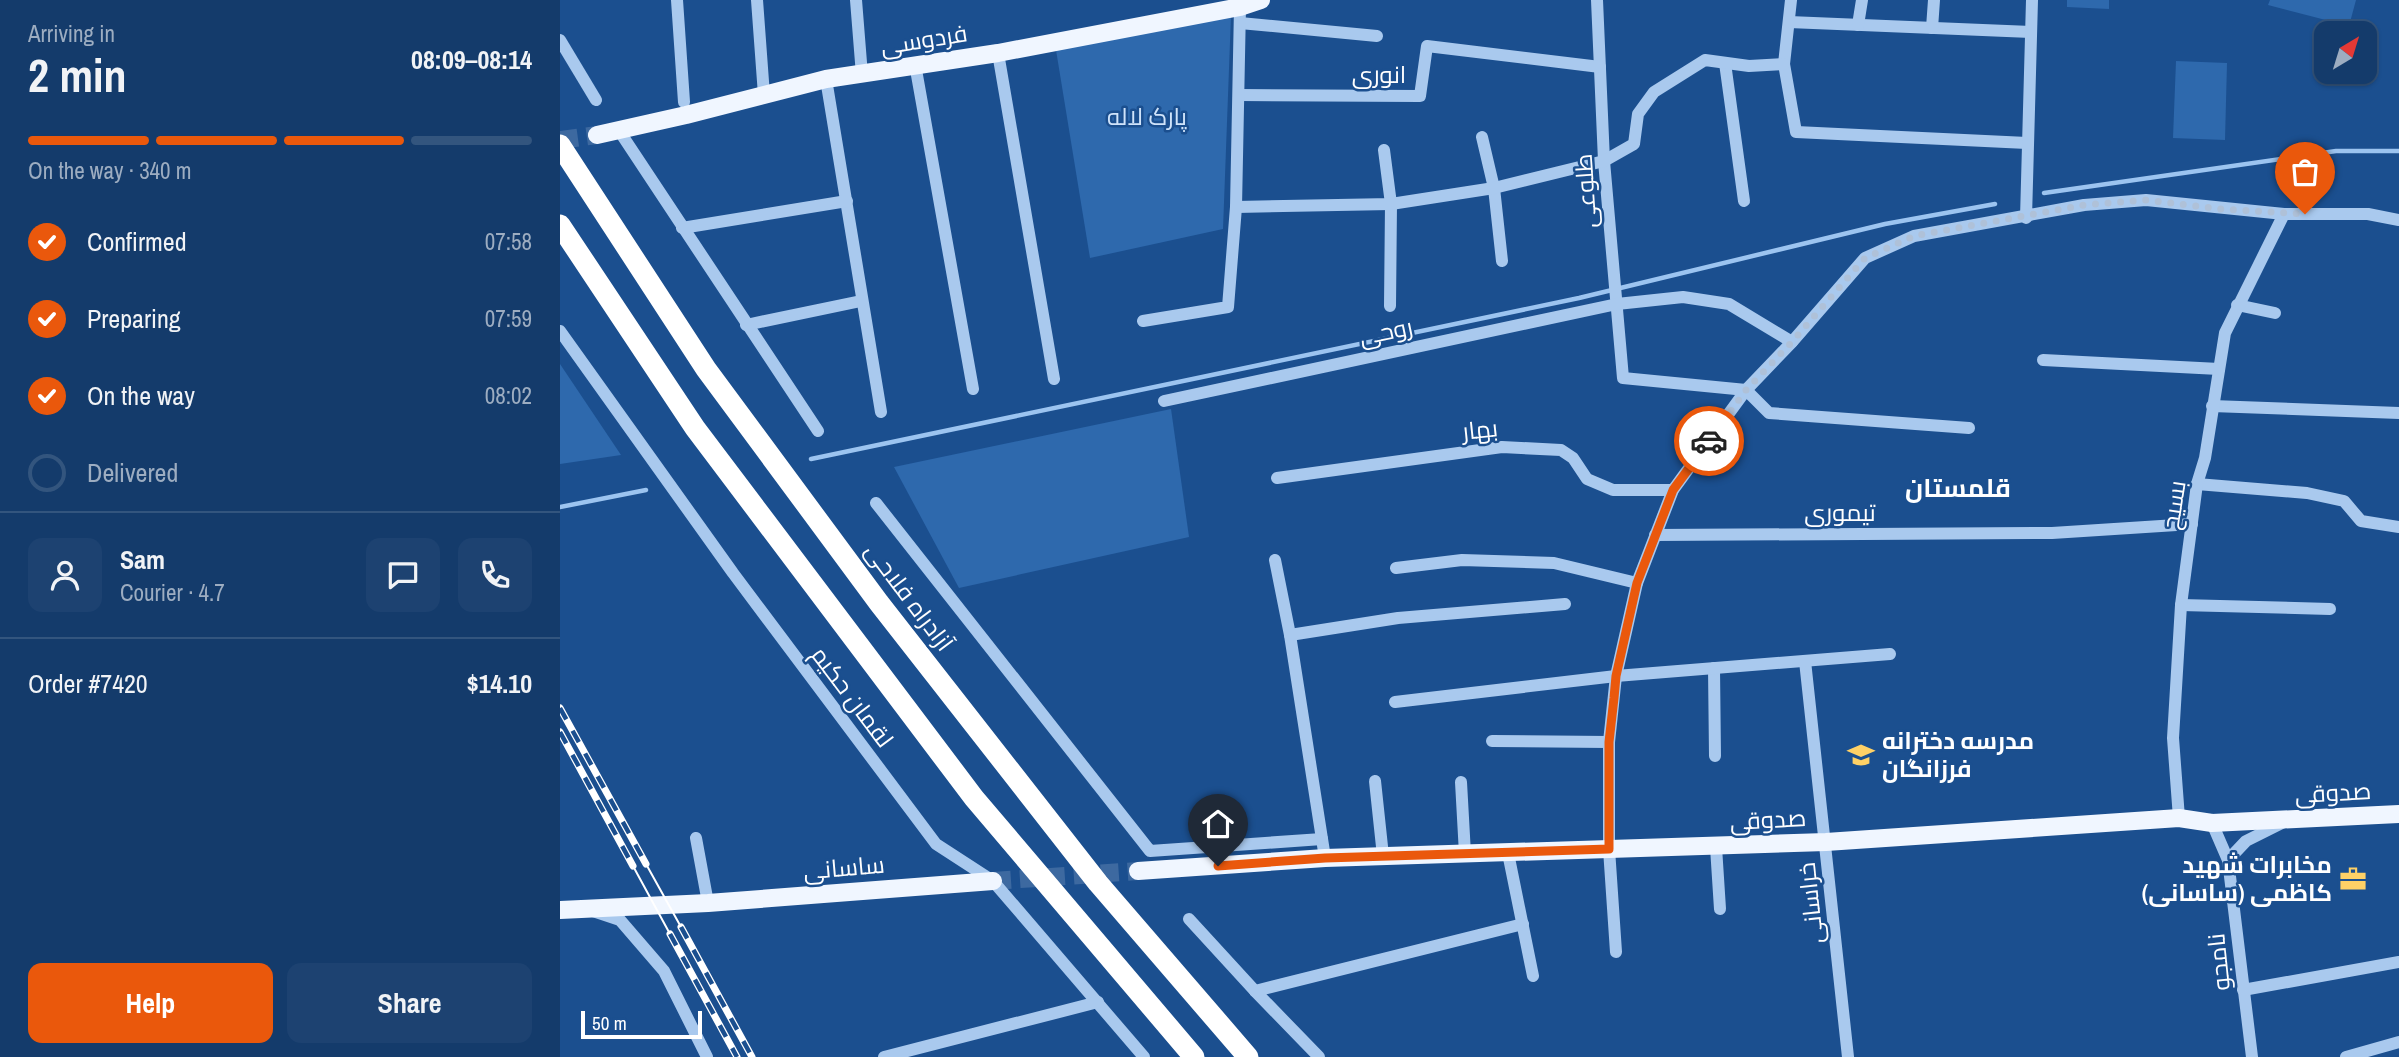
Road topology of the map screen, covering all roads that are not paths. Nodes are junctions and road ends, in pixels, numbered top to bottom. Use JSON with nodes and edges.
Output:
{"nodes":[{"id":1,"x":677,"y":0,"type":"edge"},
{"id":2,"x":757,"y":0,"type":"edge"},
{"id":3,"x":856,"y":0,"type":"edge"},
{"id":4,"x":1261,"y":0,"type":"edge"},
{"id":5,"x":1597,"y":0,"type":"edge"},
{"id":6,"x":1791,"y":0,"type":"edge"},
{"id":7,"x":1862,"y":0,"type":"edge"},
{"id":8,"x":1934,"y":0,"type":"edge"},
{"id":9,"x":2032,"y":0,"type":"edge"},
{"id":10,"x":1240,"y":15,"type":"junction"},
{"id":11,"x":1789,"y":22,"type":"junction"},
{"id":12,"x":1858,"y":25,"type":"junction"},
{"id":13,"x":1932,"y":28,"type":"junction"},
{"id":14,"x":2031,"y":32,"type":"junction"},
{"id":15,"x":1377,"y":36,"type":"dead end"},
{"id":16,"x":560,"y":40,"type":"edge"},
{"id":17,"x":998,"y":53,"type":"junction"},
{"id":18,"x":1725,"y":63,"type":"junction"},
{"id":19,"x":915,"y":64,"type":"junction"},
{"id":20,"x":1784,"y":64,"type":"junction"},
{"id":21,"x":1600,"y":67,"type":"junction"},
{"id":22,"x":862,"y":75,"type":"junction"},
{"id":23,"x":826,"y":79,"type":"junction"},
{"id":24,"x":764,"y":95,"type":"junction"},
{"id":25,"x":1239,"y":95,"type":"junction"},
{"id":26,"x":596,"y":100,"type":"dead end"},
{"id":27,"x":684,"y":102,"type":"dead end"},
{"id":28,"x":618,"y":129,"type":"junction"},
{"id":29,"x":597,"y":135,"type":"tunnel mouth"},
{"id":30,"x":1482,"y":137,"type":"dead end"},
{"id":31,"x":2027,"y":143,"type":"junction"},
{"id":32,"x":560,"y":145,"type":"edge"},
{"id":33,"x":1384,"y":150,"type":"dead end"},
{"id":34,"x":1604,"y":161,"type":"junction"},
{"id":35,"x":1494,"y":188,"type":"junction"},
{"id":36,"x":847,"y":201,"type":"junction"},
{"id":37,"x":1744,"y":201,"type":"dead end"},
{"id":38,"x":1391,"y":204,"type":"junction"},
{"id":39,"x":1236,"y":207,"type":"junction"},
{"id":40,"x":2284,"y":214,"type":"junction"},
{"id":41,"x":2026,"y":218,"type":"junction"},
{"id":42,"x":2399,"y":219,"type":"edge"},
{"id":43,"x":560,"y":225,"type":"edge"},
{"id":44,"x":682,"y":228,"type":"junction"},
{"id":45,"x":1502,"y":261,"type":"dead end"},
{"id":46,"x":862,"y":301,"type":"junction"},
{"id":47,"x":1617,"y":304,"type":"junction"},
{"id":48,"x":1390,"y":306,"type":"dead end"},
{"id":49,"x":2237,"y":306,"type":"junction"},
{"id":50,"x":2275,"y":313,"type":"dead end"},
{"id":51,"x":1143,"y":321,"type":"dead end"},
{"id":52,"x":746,"y":325,"type":"junction"},
{"id":53,"x":560,"y":331,"type":"edge"},
{"id":54,"x":1792,"y":342,"type":"junction"},
{"id":55,"x":2043,"y":360,"type":"dead end"},
{"id":56,"x":2218,"y":369,"type":"junction"},
{"id":57,"x":1054,"y":379,"type":"dead end"},
{"id":58,"x":972,"y":389,"type":"dead end"},
{"id":59,"x":1746,"y":390,"type":"junction"},
{"id":60,"x":1164,"y":401,"type":"dead end"},
{"id":61,"x":2212,"y":406,"type":"junction"},
{"id":62,"x":881,"y":412,"type":"dead end"},
{"id":63,"x":2399,"y":413,"type":"edge"},
{"id":64,"x":1969,"y":428,"type":"dead end"},
{"id":65,"x":818,"y":431,"type":"dead end"},
{"id":66,"x":1277,"y":478,"type":"dead end"},
{"id":67,"x":2197,"y":484,"type":"junction"},
{"id":68,"x":1673,"y":490,"type":"junction"},
{"id":69,"x":876,"y":503,"type":"dead end"},
{"id":70,"x":2192,"y":524,"type":"junction"},
{"id":71,"x":2399,"y":527,"type":"edge"},
{"id":72,"x":1655,"y":535,"type":"junction"},
{"id":73,"x":1275,"y":560,"type":"dead end"},
{"id":74,"x":1396,"y":568,"type":"dead end"},
{"id":75,"x":1637,"y":583,"type":"junction"},
{"id":76,"x":1565,"y":604,"type":"dead end"},
{"id":77,"x":2181,"y":606,"type":"junction"},
{"id":78,"x":2330,"y":609,"type":"dead end"},
{"id":79,"x":1290,"y":635,"type":"junction"},
{"id":80,"x":1891,"y":654,"type":"dead end"},
{"id":81,"x":1805,"y":661,"type":"junction"},
{"id":82,"x":1714,"y":668,"type":"junction"},
{"id":83,"x":1616,"y":676,"type":"junction"},
{"id":84,"x":1395,"y":702,"type":"dead end"},
{"id":85,"x":1492,"y":741,"type":"dead end"},
{"id":86,"x":1609,"y":742,"type":"junction"},
{"id":87,"x":1715,"y":756,"type":"dead end"},
{"id":88,"x":1375,"y":781,"type":"dead end"},
{"id":89,"x":1461,"y":782,"type":"dead end"},
{"id":90,"x":2399,"y":814,"type":"edge"},
{"id":91,"x":2179,"y":818,"type":"junction"},
{"id":92,"x":2290,"y":819,"type":"junction"},
{"id":93,"x":2212,"y":823,"type":"junction"},
{"id":94,"x":695,"y":838,"type":"dead end"},
{"id":95,"x":1322,"y":839,"type":"junction"},
{"id":96,"x":1826,"y":842,"type":"junction"},
{"id":97,"x":1716,"y":847,"type":"junction"},
{"id":98,"x":1609,"y":849,"type":"junction"},
{"id":99,"x":1508,"y":853,"type":"junction"},
{"id":100,"x":1465,"y":854,"type":"junction"},
{"id":101,"x":1383,"y":856,"type":"junction"},
{"id":102,"x":1325,"y":858,"type":"junction"},
{"id":103,"x":2228,"y":860,"type":"junction"},
{"id":104,"x":1138,"y":871,"type":"tunnel mouth"},
{"id":105,"x":993,"y":881,"type":"junction"},
{"id":106,"x":704,"y":903,"type":"junction"},
{"id":107,"x":583,"y":908,"type":"junction"},
{"id":108,"x":1720,"y":909,"type":"dead end"},
{"id":109,"x":560,"y":910,"type":"edge"},
{"id":110,"x":1189,"y":919,"type":"dead end"},
{"id":111,"x":1523,"y":924,"type":"junction"},
{"id":112,"x":1616,"y":953,"type":"dead end"},
{"id":113,"x":2399,"y":962,"type":"edge"},
{"id":114,"x":1533,"y":976,"type":"dead end"},
{"id":115,"x":2243,"y":990,"type":"junction"},
{"id":116,"x":1255,"y":991,"type":"junction"},
{"id":117,"x":1098,"y":1002,"type":"junction"},
{"id":118,"x":2399,"y":1042,"type":"edge"},
{"id":119,"x":707,"y":1057,"type":"edge"},
{"id":120,"x":884,"y":1057,"type":"edge"},
{"id":121,"x":1144,"y":1057,"type":"edge"},
{"id":122,"x":1194,"y":1057,"type":"edge"},
{"id":123,"x":1248,"y":1057,"type":"edge"},
{"id":124,"x":1319,"y":1057,"type":"edge"},
{"id":125,"x":1848,"y":1057,"type":"edge"},
{"id":126,"x":2252,"y":1057,"type":"edge"},
{"id":127,"x":2346,"y":1057,"type":"edge"}],
"edges":[{"from":1,"to":27,"type":"street"},
{"from":2,"to":24,"type":"street"},
{"from":3,"to":22,"type":"street"},
{"from":4,"to":10,"type":"main road","name":"فردوسی"},
{"from":5,"to":21,"type":"street","name":"طلوعی"},
{"from":6,"to":11,"type":"street"},
{"from":7,"to":12,"type":"street"},
{"from":8,"to":13,"type":"street"},
{"from":9,"to":14,"type":"street"},
{"from":10,"to":15,"type":"street"},
{"from":10,"to":17,"type":"main road","name":"فردوسی"},
{"from":10,"to":25,"type":"street"},
{"from":11,"to":12,"type":"street"},
{"from":11,"to":20,"type":"street"},
{"from":12,"to":13,"type":"street"},
{"from":13,"to":14,"type":"street"},
{"from":14,"to":31,"type":"street"},
{"from":16,"to":26,"type":"street"},
{"from":17,"to":19,"type":"main road","name":"فردوسی"},
{"from":17,"to":57,"type":"street"},
{"from":18,"to":20,"type":"street"},
{"from":18,"to":34,"type":"street"},
{"from":18,"to":37,"type":"street"},
{"from":19,"to":22,"type":"main road","name":"فردوسی"},
{"from":19,"to":58,"type":"street"},
{"from":20,"to":31,"type":"street"},
{"from":21,"to":25,"type":"street","name":"انوری"},
{"from":21,"to":34,"type":"street","name":"طلوعی"},
{"from":22,"to":23,"type":"main road","name":"فردوسی"},
{"from":23,"to":24,"type":"main road","name":"فردوسی"},
{"from":23,"to":36,"type":"street"},
{"from":24,"to":28,"type":"main road","name":"فردوسی"},
{"from":25,"to":39,"type":"street"},
{"from":28,"to":29,"type":"main road","name":"فردوسی"},
{"from":28,"to":44,"type":"street"},
{"from":30,"to":35,"type":"street"},
{"from":31,"to":41,"type":"street"},
{"from":32,"to":123,"type":"highway","name":"آزادراه فلاحی"},
{"from":33,"to":38,"type":"street"},
{"from":34,"to":35,"type":"street"},
{"from":34,"to":47,"type":"street","name":"طلوعی"},
{"from":35,"to":38,"type":"street"},
{"from":35,"to":45,"type":"street"},
{"from":36,"to":44,"type":"street"},
{"from":36,"to":46,"type":"street"},
{"from":38,"to":39,"type":"street"},
{"from":38,"to":48,"type":"street"},
{"from":39,"to":51,"type":"street"},
{"from":40,"to":41,"type":"street"},
{"from":40,"to":42,"type":"street"},
{"from":40,"to":49,"type":"street","name":"بسیح"},
{"from":41,"to":54,"type":"street"},
{"from":43,"to":122,"type":"highway"},
{"from":44,"to":52,"type":"street"},
{"from":46,"to":52,"type":"street"},
{"from":46,"to":62,"type":"street"},
{"from":47,"to":54,"type":"street","name":"روحی"},
{"from":47,"to":59,"type":"street","name":"طلوعی"},
{"from":47,"to":60,"type":"street","name":"روحی"},
{"from":49,"to":50,"type":"street"},
{"from":49,"to":56,"type":"street","name":"بسیح"},
{"from":52,"to":65,"type":"street"},
{"from":53,"to":105,"type":"street","name":"لقمان حکیم"},
{"from":54,"to":59,"type":"street"},
{"from":55,"to":56,"type":"street"},
{"from":56,"to":61,"type":"street","name":"بسیح"},
{"from":59,"to":64,"type":"street"},
{"from":59,"to":68,"type":"street"},
{"from":61,"to":63,"type":"street"},
{"from":61,"to":67,"type":"street","name":"بسیح"},
{"from":66,"to":68,"type":"street","name":"بهار"},
{"from":67,"to":70,"type":"street","name":"بسیح"},
{"from":67,"to":71,"type":"street"},
{"from":68,"to":72,"type":"street"},
{"from":69,"to":95,"type":"street"},
{"from":70,"to":72,"type":"street","name":"تیموری"},
{"from":70,"to":77,"type":"street","name":"بسیح"},
{"from":72,"to":75,"type":"street"},
{"from":73,"to":79,"type":"street"},
{"from":74,"to":75,"type":"street"},
{"from":75,"to":83,"type":"street"},
{"from":76,"to":79,"type":"street"},
{"from":77,"to":78,"type":"street"},
{"from":77,"to":91,"type":"street","name":"بسیح"},
{"from":79,"to":95,"type":"street"},
{"from":80,"to":81,"type":"street"},
{"from":81,"to":82,"type":"street"},
{"from":81,"to":96,"type":"street","name":"خراسانی"},
{"from":82,"to":83,"type":"street"},
{"from":82,"to":87,"type":"street"},
{"from":83,"to":84,"type":"street"},
{"from":83,"to":86,"type":"street"},
{"from":85,"to":86,"type":"street"},
{"from":86,"to":98,"type":"street"},
{"from":88,"to":101,"type":"street"},
{"from":89,"to":100,"type":"street"},
{"from":90,"to":92,"type":"main road","name":"صدوقی"},
{"from":91,"to":93,"type":"main road","name":"صدوقی"},
{"from":91,"to":96,"type":"main road","name":"صدوقی"},
{"from":92,"to":93,"type":"main road","name":"صدوقی"},
{"from":92,"to":103,"type":"street"},
{"from":93,"to":103,"type":"street","name":"نامجو"},
{"from":94,"to":106,"type":"street"},
{"from":95,"to":102,"type":"street"},
{"from":96,"to":97,"type":"main road","name":"صدوقی"},
{"from":96,"to":125,"type":"street","name":"خراسانی"},
{"from":97,"to":98,"type":"main road","name":"صدوقی"},
{"from":97,"to":108,"type":"street"},
{"from":98,"to":99,"type":"main road","name":"صدوقی"},
{"from":98,"to":112,"type":"street"},
{"from":99,"to":100,"type":"main road","name":"صدوقی"},
{"from":99,"to":111,"type":"street"},
{"from":100,"to":101,"type":"main road","name":"صدوقی"},
{"from":101,"to":102,"type":"main road","name":"صدوقی"},
{"from":102,"to":104,"type":"main road","name":"صدوقی"},
{"from":103,"to":115,"type":"street","name":"نامجو"},
{"from":105,"to":106,"type":"main road","name":"ساسانی"},
{"from":105,"to":117,"type":"street","name":"لقمان حکیم"},
{"from":106,"to":107,"type":"main road","name":"ساسانی"},
{"from":107,"to":109,"type":"main road"},
{"from":107,"to":119,"type":"street"},
{"from":110,"to":116,"type":"street"},
{"from":111,"to":114,"type":"street"},
{"from":111,"to":116,"type":"street"},
{"from":113,"to":115,"type":"street"},
{"from":115,"to":126,"type":"street","name":"نامجو"},
{"from":116,"to":124,"type":"street"},
{"from":117,"to":120,"type":"street"},
{"from":117,"to":121,"type":"street","name":"لقمان حکیم"},
{"from":118,"to":127,"type":"street"}]}
